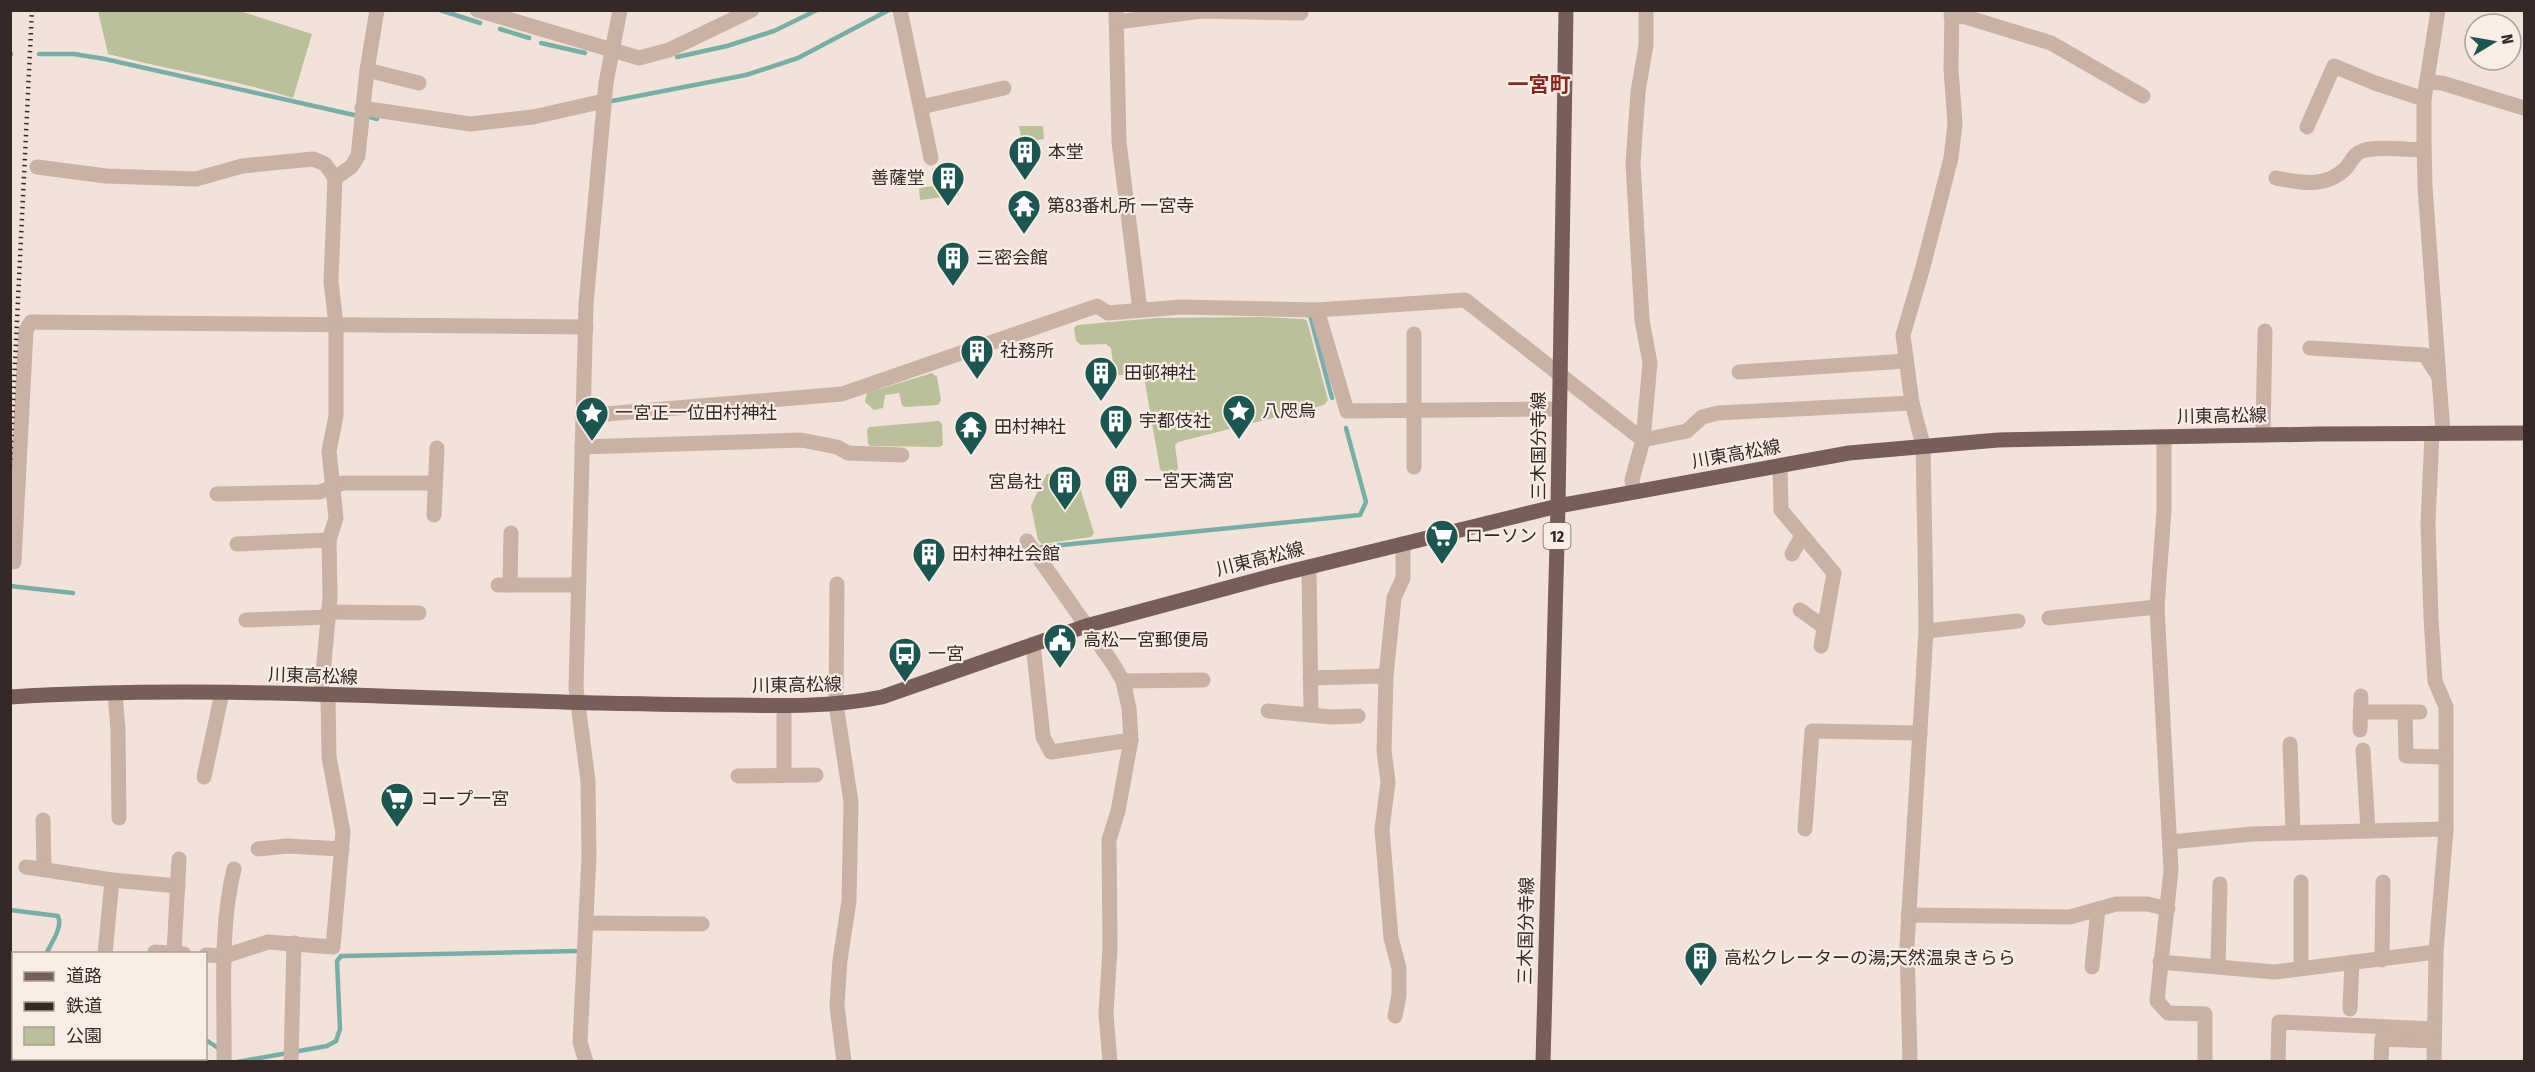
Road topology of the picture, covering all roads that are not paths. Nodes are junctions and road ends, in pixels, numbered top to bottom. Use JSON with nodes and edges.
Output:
{"nodes":[{"id":1,"x":377,"y":10,"type":"edge"},
{"id":2,"x":477,"y":10,"type":"edge"},
{"id":3,"x":620,"y":10,"type":"edge"},
{"id":4,"x":752,"y":10,"type":"edge"},
{"id":5,"x":900,"y":10,"type":"edge"},
{"id":6,"x":1566,"y":10,"type":"edge"},
{"id":7,"x":1646,"y":10,"type":"edge"},
{"id":8,"x":2438,"y":10,"type":"edge"},
{"id":9,"x":1301,"y":13,"type":"dead end"},
{"id":10,"x":1952,"y":13,"type":"edge"},
{"id":11,"x":1116,"y":16,"type":"edge"},
{"id":12,"x":613,"y":50,"type":"junction"},
{"id":13,"x":367,"y":70,"type":"junction"},
{"id":14,"x":2427,"y":82,"type":"junction"},
{"id":15,"x":419,"y":83,"type":"dead end"},
{"id":16,"x":1005,"y":88,"type":"dead end"},
{"id":17,"x":2143,"y":96,"type":"dead end"},
{"id":18,"x":2424,"y":99,"type":"junction"},
{"id":19,"x":604,"y":101,"type":"junction"},
{"id":20,"x":921,"y":107,"type":"junction"},
{"id":21,"x":362,"y":108,"type":"junction"},
{"id":22,"x":2524,"y":108,"type":"edge"},
{"id":23,"x":2307,"y":127,"type":"dead end"},
{"id":24,"x":2424,"y":150,"type":"junction"},
{"id":25,"x":931,"y":158,"type":"dead end"},
{"id":26,"x":37,"y":167,"type":"dead end"},
{"id":27,"x":335,"y":178,"type":"junction"},
{"id":28,"x":2276,"y":178,"type":"dead end"},
{"id":29,"x":1140,"y":310,"type":"junction"},
{"id":30,"x":1317,"y":310,"type":"junction"},
{"id":31,"x":336,"y":324,"type":"junction"},
{"id":32,"x":586,"y":327,"type":"junction"},
{"id":33,"x":2265,"y":331,"type":"dead end"},
{"id":34,"x":1414,"y":334,"type":"dead end"},
{"id":35,"x":2310,"y":348,"type":"dead end"},
{"id":36,"x":1906,"y":362,"type":"junction"},
{"id":37,"x":1739,"y":372,"type":"dead end"},
{"id":38,"x":1559,"y":374,"type":"junction"},
{"id":39,"x":2439,"y":377,"type":"junction"},
{"id":40,"x":1912,"y":403,"type":"junction"},
{"id":41,"x":1558,"y":408,"type":"junction"},
{"id":42,"x":1414,"y":412,"type":"junction"},
{"id":43,"x":582,"y":416,"type":"junction"},
{"id":44,"x":2438,"y":433,"type":"junction"},
{"id":45,"x":2524,"y":433,"type":"edge"},
{"id":46,"x":2263,"y":435,"type":"junction"},
{"id":47,"x":2164,"y":437,"type":"junction"},
{"id":48,"x":1643,"y":440,"type":"junction"},
{"id":49,"x":1923,"y":446,"type":"junction"},
{"id":50,"x":582,"y":447,"type":"junction"},
{"id":51,"x":437,"y":448,"type":"dead end"},
{"id":52,"x":902,"y":455,"type":"dead end"},
{"id":53,"x":1780,"y":466,"type":"junction"},
{"id":54,"x":1414,"y":467,"type":"dead end"},
{"id":55,"x":435,"y":483,"type":"junction"},
{"id":56,"x":333,"y":487,"type":"junction"},
{"id":57,"x":1634,"y":491,"type":"junction"},
{"id":58,"x":217,"y":494,"type":"dead end"},
{"id":59,"x":1558,"y":506,"type":"junction"},
{"id":60,"x":434,"y":515,"type":"dead end"},
{"id":61,"x":511,"y":533,"type":"dead end"},
{"id":62,"x":1802,"y":536,"type":"junction"},
{"id":63,"x":329,"y":540,"type":"junction"},
{"id":64,"x":1027,"y":542,"type":"dead end"},
{"id":65,"x":237,"y":544,"type":"dead end"},
{"id":66,"x":1403,"y":544,"type":"junction"},
{"id":67,"x":1792,"y":554,"type":"dead end"},
{"id":68,"x":14,"y":562,"type":"dead end"},
{"id":69,"x":1309,"y":567,"type":"junction"},
{"id":70,"x":837,"y":584,"type":"dead end"},
{"id":71,"x":578,"y":585,"type":"junction"},
{"id":72,"x":2157,"y":607,"type":"junction"},
{"id":73,"x":1800,"y":610,"type":"dead end"},
{"id":74,"x":419,"y":613,"type":"dead end"},
{"id":75,"x":328,"y":615,"type":"junction"},
{"id":76,"x":2049,"y":618,"type":"dead end"},
{"id":77,"x":246,"y":620,"type":"dead end"},
{"id":78,"x":2018,"y":621,"type":"dead end"},
{"id":79,"x":1086,"y":626,"type":"junction"},
{"id":80,"x":1824,"y":627,"type":"junction"},
{"id":81,"x":1926,"y":631,"type":"junction"},
{"id":82,"x":1033,"y":644,"type":"junction"},
{"id":83,"x":1821,"y":646,"type":"dead end"},
{"id":84,"x":1386,"y":676,"type":"junction"},
{"id":85,"x":1310,"y":678,"type":"junction"},
{"id":86,"x":1203,"y":680,"type":"dead end"},
{"id":87,"x":1123,"y":681,"type":"junction"},
{"id":88,"x":115,"y":693,"type":"junction"},
{"id":89,"x":222,"y":693,"type":"junction"},
{"id":90,"x":324,"y":695,"type":"junction"},
{"id":91,"x":2361,"y":696,"type":"dead end"},
{"id":92,"x":10,"y":697,"type":"edge"},
{"id":93,"x":576,"y":703,"type":"junction"},
{"id":94,"x":836,"y":704,"type":"junction"},
{"id":95,"x":784,"y":706,"type":"junction"},
{"id":96,"x":1268,"y":711,"type":"dead end"},
{"id":97,"x":2360,"y":712,"type":"junction"},
{"id":98,"x":2404,"y":712,"type":"junction"},
{"id":99,"x":2420,"y":712,"type":"dead end"},
{"id":100,"x":1311,"y":715,"type":"junction"},
{"id":101,"x":1358,"y":716,"type":"dead end"},
{"id":102,"x":2360,"y":730,"type":"dead end"},
{"id":103,"x":1920,"y":733,"type":"junction"},
{"id":104,"x":1131,"y":740,"type":"junction"},
{"id":105,"x":2290,"y":744,"type":"dead end"},
{"id":106,"x":2362,"y":750,"type":"dead end"},
{"id":107,"x":2446,"y":757,"type":"junction"},
{"id":108,"x":784,"y":775,"type":"junction"},
{"id":109,"x":816,"y":775,"type":"dead end"},
{"id":110,"x":738,"y":776,"type":"dead end"},
{"id":111,"x":204,"y":777,"type":"dead end"},
{"id":112,"x":119,"y":818,"type":"dead end"},
{"id":113,"x":43,"y":820,"type":"dead end"},
{"id":114,"x":1805,"y":828,"type":"dead end"},
{"id":115,"x":2446,"y":829,"type":"junction"},
{"id":116,"x":2368,"y":831,"type":"junction"},
{"id":117,"x":2293,"y":832,"type":"junction"},
{"id":118,"x":2170,"y":842,"type":"junction"},
{"id":119,"x":258,"y":849,"type":"dead end"},
{"id":120,"x":342,"y":849,"type":"junction"},
{"id":121,"x":179,"y":859,"type":"dead end"},
{"id":122,"x":27,"y":867,"type":"dead end"},
{"id":123,"x":44,"y":869,"type":"junction"},
{"id":124,"x":234,"y":869,"type":"dead end"},
{"id":125,"x":112,"y":880,"type":"junction"},
{"id":126,"x":2301,"y":882,"type":"dead end"},
{"id":127,"x":2383,"y":882,"type":"dead end"},
{"id":128,"x":2220,"y":884,"type":"dead end"},
{"id":129,"x":178,"y":886,"type":"junction"},
{"id":130,"x":2098,"y":909,"type":"junction"},
{"id":131,"x":2168,"y":909,"type":"junction"},
{"id":132,"x":1908,"y":915,"type":"junction"},
{"id":133,"x":587,"y":923,"type":"junction"},
{"id":134,"x":702,"y":924,"type":"dead end"},
{"id":135,"x":294,"y":943,"type":"junction"},
{"id":136,"x":105,"y":952,"type":"edge"},
{"id":137,"x":174,"y":952,"type":"edge"},
{"id":138,"x":2436,"y":952,"type":"junction"},
{"id":139,"x":207,"y":955,"type":"edge"},
{"id":140,"x":225,"y":956,"type":"junction"},
{"id":141,"x":2382,"y":960,"type":"junction"},
{"id":142,"x":2160,"y":962,"type":"junction"},
{"id":143,"x":2352,"y":962,"type":"junction"},
{"id":144,"x":2092,"y":967,"type":"dead end"},
{"id":145,"x":2218,"y":967,"type":"junction"},
{"id":146,"x":2301,"y":968,"type":"junction"},
{"id":147,"x":2350,"y":1009,"type":"dead end"},
{"id":148,"x":1395,"y":1016,"type":"dead end"},
{"id":149,"x":2434,"y":1035,"type":"junction"},
{"id":150,"x":224,"y":1054,"type":"edge"},
{"id":151,"x":292,"y":1056,"type":"edge"},
{"id":152,"x":582,"y":1060,"type":"edge"},
{"id":153,"x":844,"y":1062,"type":"edge"},
{"id":154,"x":1110,"y":1062,"type":"edge"},
{"id":155,"x":1543,"y":1062,"type":"edge"},
{"id":156,"x":1910,"y":1062,"type":"edge"},
{"id":157,"x":2205,"y":1062,"type":"edge"},
{"id":158,"x":2278,"y":1062,"type":"edge"},
{"id":159,"x":2381,"y":1062,"type":"edge"},
{"id":160,"x":2433,"y":1062,"type":"edge"}],
"edges":[{"from":1,"to":13,"type":"street"},
{"from":2,"to":12,"type":"street"},
{"from":3,"to":12,"type":"street"},
{"from":4,"to":12,"type":"street"},
{"from":5,"to":20,"type":"street"},
{"from":6,"to":38,"type":"main road","name":"三木国分寺線","number":"12"},
{"from":7,"to":48,"type":"street"},
{"from":8,"to":14,"type":"street"},
{"from":9,"to":11,"type":"street"},
{"from":10,"to":17,"type":"street"},
{"from":10,"to":36,"type":"street"},
{"from":11,"to":29,"type":"street"},
{"from":12,"to":19,"type":"street"},
{"from":13,"to":15,"type":"street"},
{"from":13,"to":21,"type":"street"},
{"from":14,"to":18,"type":"street"},
{"from":14,"to":22,"type":"street"},
{"from":16,"to":20,"type":"street"},
{"from":18,"to":23,"type":"street"},
{"from":18,"to":24,"type":"street"},
{"from":19,"to":21,"type":"street"},
{"from":19,"to":32,"type":"street"},
{"from":20,"to":25,"type":"street"},
{"from":21,"to":27,"type":"street"},
{"from":24,"to":28,"type":"street"},
{"from":24,"to":39,"type":"street"},
{"from":26,"to":27,"type":"street"},
{"from":27,"to":31,"type":"street"},
{"from":29,"to":30,"type":"street"},
{"from":29,"to":43,"type":"street"},
{"from":30,"to":38,"type":"street"},
{"from":30,"to":42,"type":"street"},
{"from":31,"to":32,"type":"street"},
{"from":31,"to":56,"type":"street"},
{"from":31,"to":68,"type":"street"},
{"from":32,"to":43,"type":"street"},
{"from":33,"to":46,"type":"street"},
{"from":34,"to":42,"type":"street"},
{"from":35,"to":39,"type":"street"},
{"from":36,"to":37,"type":"street"},
{"from":36,"to":40,"type":"street"},
{"from":38,"to":41,"type":"main road","name":"三木国分寺線","number":"12"},
{"from":38,"to":48,"type":"street"},
{"from":39,"to":44,"type":"street"},
{"from":40,"to":48,"type":"street"},
{"from":40,"to":49,"type":"street"},
{"from":41,"to":42,"type":"street"},
{"from":41,"to":59,"type":"main road","name":"三木国分寺線","number":"12"},
{"from":42,"to":54,"type":"street"},
{"from":43,"to":50,"type":"street"},
{"from":44,"to":45,"type":"main road","name":"川東高松線"},
{"from":44,"to":46,"type":"main road","name":"川東高松線"},
{"from":44,"to":107,"type":"street"},
{"from":46,"to":47,"type":"main road","name":"川東高松線"},
{"from":47,"to":49,"type":"main road","name":"川東高松線"},
{"from":47,"to":72,"type":"street"},
{"from":48,"to":57,"type":"street"},
{"from":49,"to":53,"type":"main road","name":"川東高松線"},
{"from":49,"to":81,"type":"street"},
{"from":50,"to":52,"type":"street"},
{"from":50,"to":71,"type":"street"},
{"from":51,"to":55,"type":"street"},
{"from":53,"to":57,"type":"main road","name":"川東高松線"},
{"from":53,"to":62,"type":"street"},
{"from":55,"to":56,"type":"street"},
{"from":55,"to":60,"type":"street"},
{"from":56,"to":58,"type":"street"},
{"from":56,"to":63,"type":"street"},
{"from":57,"to":59,"type":"main road","name":"川東高松線"},
{"from":59,"to":66,"type":"main road","name":"川東高松線"},
{"from":59,"to":155,"type":"main road","name":"三木国分寺線","number":"12"},
{"from":61,"to":71,"type":"street"},
{"from":62,"to":67,"type":"street"},
{"from":62,"to":80,"type":"street"},
{"from":63,"to":65,"type":"street"},
{"from":63,"to":75,"type":"street"},
{"from":64,"to":79,"type":"street"},
{"from":66,"to":69,"type":"main road","name":"川東高松線"},
{"from":66,"to":84,"type":"street"},
{"from":69,"to":79,"type":"main road","name":"川東高松線"},
{"from":69,"to":85,"type":"street"},
{"from":70,"to":94,"type":"street"},
{"from":71,"to":93,"type":"street"},
{"from":72,"to":76,"type":"street"},
{"from":72,"to":118,"type":"street"},
{"from":73,"to":80,"type":"street"},
{"from":74,"to":75,"type":"street"},
{"from":75,"to":77,"type":"street"},
{"from":75,"to":90,"type":"street"},
{"from":78,"to":81,"type":"street"},
{"from":79,"to":82,"type":"main road","name":"川東高松線"},
{"from":79,"to":87,"type":"street"},
{"from":80,"to":83,"type":"street"},
{"from":81,"to":103,"type":"street"},
{"from":82,"to":94,"type":"main road","name":"川東高松線"},
{"from":82,"to":104,"type":"street"},
{"from":84,"to":85,"type":"street"},
{"from":84,"to":148,"type":"street"},
{"from":85,"to":100,"type":"street"},
{"from":86,"to":87,"type":"street"},
{"from":87,"to":104,"type":"street"},
{"from":88,"to":89,"type":"main road","name":"川東高松線"},
{"from":88,"to":92,"type":"main road","name":"川東高松線"},
{"from":88,"to":112,"type":"street"},
{"from":89,"to":90,"type":"main road","name":"川東高松線"},
{"from":89,"to":111,"type":"street"},
{"from":90,"to":93,"type":"main road","name":"川東高松線"},
{"from":90,"to":120,"type":"street"},
{"from":91,"to":97,"type":"street"},
{"from":93,"to":95,"type":"main road","name":"川東高松線"},
{"from":93,"to":133,"type":"street"},
{"from":94,"to":95,"type":"main road","name":"川東高松線"},
{"from":94,"to":153,"type":"street"},
{"from":95,"to":108,"type":"street"},
{"from":96,"to":100,"type":"street"},
{"from":97,"to":98,"type":"street"},
{"from":97,"to":102,"type":"street"},
{"from":98,"to":99,"type":"street"},
{"from":98,"to":107,"type":"street"},
{"from":100,"to":101,"type":"street"},
{"from":103,"to":114,"type":"street"},
{"from":103,"to":132,"type":"street"},
{"from":104,"to":154,"type":"street"},
{"from":105,"to":117,"type":"street"},
{"from":106,"to":116,"type":"street"},
{"from":107,"to":115,"type":"street"},
{"from":108,"to":109,"type":"street"},
{"from":108,"to":110,"type":"street"},
{"from":113,"to":123,"type":"street"},
{"from":115,"to":116,"type":"street"},
{"from":115,"to":138,"type":"street"},
{"from":116,"to":117,"type":"street"},
{"from":117,"to":118,"type":"street"},
{"from":118,"to":131,"type":"street"},
{"from":119,"to":120,"type":"street"},
{"from":120,"to":135,"type":"street"},
{"from":121,"to":129,"type":"street"},
{"from":122,"to":123,"type":"street"},
{"from":123,"to":125,"type":"street"},
{"from":124,"to":140,"type":"street"},
{"from":125,"to":129,"type":"street"},
{"from":125,"to":136,"type":"street"},
{"from":126,"to":146,"type":"street"},
{"from":127,"to":141,"type":"street"},
{"from":128,"to":145,"type":"street"},
{"from":129,"to":137,"type":"street"},
{"from":130,"to":131,"type":"street"},
{"from":130,"to":132,"type":"street"},
{"from":130,"to":144,"type":"street"},
{"from":131,"to":142,"type":"street"},
{"from":132,"to":156,"type":"street"},
{"from":133,"to":134,"type":"street"},
{"from":133,"to":152,"type":"street"},
{"from":135,"to":140,"type":"street"},
{"from":135,"to":151,"type":"street"},
{"from":138,"to":141,"type":"street"},
{"from":138,"to":149,"type":"street"},
{"from":139,"to":140,"type":"street"},
{"from":140,"to":150,"type":"street"},
{"from":141,"to":143,"type":"street"},
{"from":142,"to":145,"type":"street"},
{"from":142,"to":157,"type":"street"},
{"from":143,"to":146,"type":"street"},
{"from":143,"to":147,"type":"street"},
{"from":145,"to":146,"type":"street"},
{"from":149,"to":158,"type":"street"},
{"from":149,"to":159,"type":"street"},
{"from":149,"to":160,"type":"street"}]}
